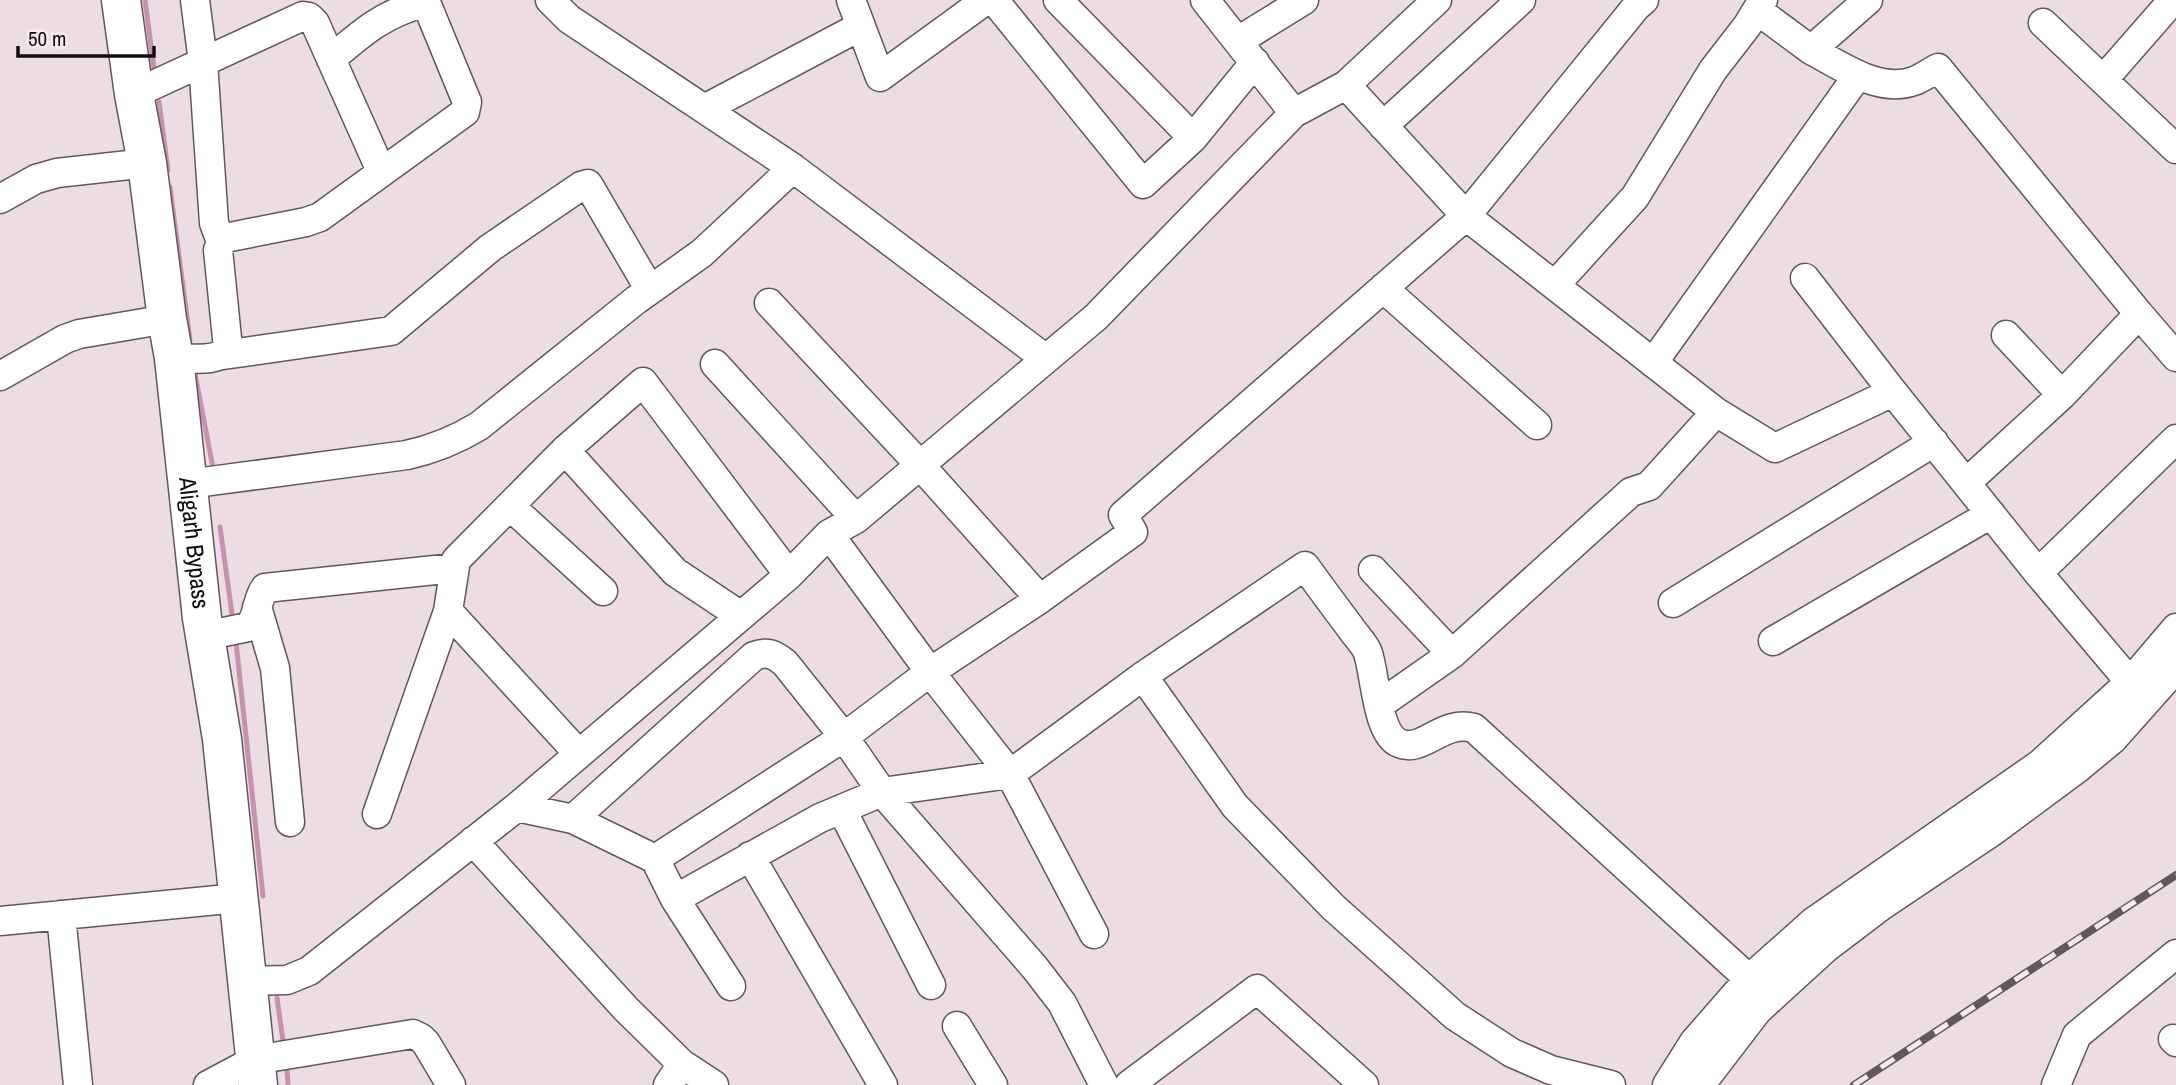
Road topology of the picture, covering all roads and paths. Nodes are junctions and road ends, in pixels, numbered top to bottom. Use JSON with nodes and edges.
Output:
{"nodes":[{"id":1,"x":121,"y":0,"type":"edge"},
{"id":2,"x":195,"y":0,"type":"edge"},
{"id":3,"x":550,"y":0,"type":"edge"},
{"id":4,"x":851,"y":0,"type":"edge"},
{"id":5,"x":986,"y":0,"type":"edge"},
{"id":6,"x":994,"y":0,"type":"edge"},
{"id":7,"x":1058,"y":0,"type":"edge"},
{"id":8,"x":1205,"y":0,"type":"edge"},
{"id":9,"x":1304,"y":0,"type":"edge"},
{"id":10,"x":1437,"y":0,"type":"edge"},
{"id":11,"x":1521,"y":0,"type":"edge"},
{"id":12,"x":1644,"y":0,"type":"edge"},
{"id":13,"x":1868,"y":0,"type":"edge"},
{"id":14,"x":2173,"y":0,"type":"edge"},
{"id":15,"x":425,"y":1,"type":"edge"},
{"id":16,"x":1760,"y":5,"type":"edge"},
{"id":17,"x":309,"y":10,"type":"edge"},
{"id":18,"x":2043,"y":23,"type":"dead end"},
{"id":19,"x":861,"y":26,"type":"junction"},
{"id":20,"x":1811,"y":50,"type":"junction"},
{"id":21,"x":1247,"y":52,"type":"junction"},
{"id":22,"x":331,"y":59,"type":"junction"},
{"id":23,"x":203,"y":62,"type":"junction"},
{"id":24,"x":1858,"y":75,"type":"junction"},
{"id":25,"x":2102,"y":80,"type":"junction"},
{"id":26,"x":1346,"y":85,"type":"junction"},
{"id":27,"x":134,"y":94,"type":"junction"},
{"id":28,"x":706,"y":108,"type":"junction"},
{"id":29,"x":1294,"y":113,"type":"junction"},
{"id":30,"x":1383,"y":125,"type":"junction"},
{"id":31,"x":1193,"y":138,"type":"junction"},
{"id":32,"x":2176,"y":149,"type":"edge"},
{"id":33,"x":147,"y":163,"type":"junction"},
{"id":34,"x":793,"y":168,"type":"junction"},
{"id":35,"x":381,"y":171,"type":"junction"},
{"id":36,"x":0,"y":199,"type":"edge"},
{"id":37,"x":1466,"y":216,"type":"junction"},
{"id":38,"x":221,"y":242,"type":"junction"},
{"id":39,"x":1805,"y":278,"type":"dead end"},
{"id":40,"x":1555,"y":285,"type":"junction"},
{"id":41,"x":1383,"y":288,"type":"junction"},
{"id":42,"x":650,"y":290,"type":"junction"},
{"id":43,"x":769,"y":303,"type":"dead end"},
{"id":44,"x":2139,"y":314,"type":"junction"},
{"id":45,"x":167,"y":319,"type":"junction"},
{"id":46,"x":2007,"y":335,"type":"dead end"},
{"id":47,"x":223,"y":355,"type":"junction"},
{"id":48,"x":2176,"y":356,"type":"edge"},
{"id":49,"x":174,"y":358,"type":"junction"},
{"id":50,"x":1046,"y":359,"type":"junction"},
{"id":51,"x":1653,"y":363,"type":"junction"},
{"id":52,"x":715,"y":364,"type":"dead end"},
{"id":53,"x":0,"y":376,"type":"edge"},
{"id":54,"x":1893,"y":392,"type":"junction"},
{"id":55,"x":2063,"y":395,"type":"junction"},
{"id":56,"x":1716,"y":412,"type":"junction"},
{"id":57,"x":1537,"y":425,"type":"dead end"},
{"id":58,"x":2176,"y":439,"type":"edge"},
{"id":59,"x":1934,"y":442,"type":"junction"},
{"id":60,"x":565,"y":450,"type":"junction"},
{"id":61,"x":920,"y":465,"type":"junction"},
{"id":62,"x":1966,"y":483,"type":"junction"},
{"id":63,"x":188,"y":484,"type":"junction"},
{"id":64,"x":509,"y":506,"type":"junction"},
{"id":65,"x":1991,"y":514,"type":"junction"},
{"id":66,"x":856,"y":519,"type":"junction"},
{"id":67,"x":829,"y":534,"type":"junction"},
{"id":68,"x":454,"y":568,"type":"junction"},
{"id":69,"x":1373,"y":570,"type":"dead end"},
{"id":70,"x":2038,"y":573,"type":"junction"},
{"id":71,"x":789,"y":575,"type":"junction"},
{"id":72,"x":603,"y":591,"type":"dead end"},
{"id":73,"x":1040,"y":599,"type":"junction"},
{"id":74,"x":1673,"y":603,"type":"dead end"},
{"id":75,"x":257,"y":607,"type":"junction"},
{"id":76,"x":448,"y":611,"type":"junction"},
{"id":77,"x":741,"y":616,"type":"junction"},
{"id":78,"x":2176,"y":628,"type":"edge"},
{"id":79,"x":205,"y":636,"type":"junction"},
{"id":80,"x":1773,"y":641,"type":"dead end"},
{"id":81,"x":1452,"y":654,"type":"junction"},
{"id":82,"x":2176,"y":663,"type":"edge"},
{"id":83,"x":930,"y":673,"type":"junction"},
{"id":84,"x":1143,"y":676,"type":"junction"},
{"id":85,"x":2130,"y":682,"type":"junction"},
{"id":86,"x":1379,"y":705,"type":"junction"},
{"id":87,"x":844,"y":737,"type":"junction"},
{"id":88,"x":578,"y":753,"type":"junction"},
{"id":89,"x":1010,"y":775,"type":"junction"},
{"id":90,"x":882,"y":792,"type":"junction"},
{"id":91,"x":517,"y":807,"type":"junction"},
{"id":92,"x":842,"y":810,"type":"junction"},
{"id":93,"x":377,"y":814,"type":"dead end"},
{"id":94,"x":573,"y":819,"type":"junction"},
{"id":95,"x":290,"y":822,"type":"dead end"},
{"id":96,"x":473,"y":841,"type":"junction"},
{"id":97,"x":750,"y":856,"type":"junction"},
{"id":98,"x":655,"y":859,"type":"junction"},
{"id":99,"x":238,"y":898,"type":"junction"},
{"id":100,"x":675,"y":899,"type":"junction"},
{"id":101,"x":61,"y":915,"type":"junction"},
{"id":102,"x":0,"y":921,"type":"edge"},
{"id":103,"x":1094,"y":934,"type":"dead end"},
{"id":104,"x":2176,"y":954,"type":"edge"},
{"id":105,"x":1749,"y":979,"type":"junction"},
{"id":106,"x":247,"y":981,"type":"junction"},
{"id":107,"x":931,"y":985,"type":"dead end"},
{"id":108,"x":731,"y":986,"type":"dead end"},
{"id":109,"x":957,"y":1026,"type":"dead end"},
{"id":110,"x":257,"y":1073,"type":"edge"},
{"id":111,"x":675,"y":1074,"type":"edge"},
{"id":112,"x":2069,"y":1079,"type":"edge"},
{"id":113,"x":78,"y":1085,"type":"edge"},
{"id":114,"x":208,"y":1085,"type":"edge"},
{"id":115,"x":451,"y":1085,"type":"edge"},
{"id":116,"x":714,"y":1085,"type":"edge"},
{"id":117,"x":883,"y":1085,"type":"edge"},
{"id":118,"x":992,"y":1085,"type":"edge"},
{"id":119,"x":1104,"y":1085,"type":"edge"},
{"id":120,"x":1129,"y":1085,"type":"edge"},
{"id":121,"x":1364,"y":1085,"type":"edge"},
{"id":122,"x":1611,"y":1085,"type":"edge"},
{"id":123,"x":1667,"y":1085,"type":"edge"},
{"id":124,"x":1696,"y":1085,"type":"edge"}],
"edges":[{"from":1,"to":27,"type":"highway","name":"Aligarh Bypass"},
{"from":2,"to":23,"type":"street"},
{"from":3,"to":28,"type":"street"},
{"from":4,"to":19,"type":"street"},
{"from":5,"to":19,"type":"street"},
{"from":6,"to":31,"type":"street"},
{"from":7,"to":31,"type":"street"},
{"from":8,"to":21,"type":"street"},
{"from":9,"to":21,"type":"street"},
{"from":10,"to":26,"type":"street"},
{"from":11,"to":30,"type":"street"},
{"from":12,"to":37,"type":"street"},
{"from":13,"to":20,"type":"street"},
{"from":14,"to":25,"type":"street"},
{"from":15,"to":22,"type":"street"},
{"from":15,"to":35,"type":"street"},
{"from":16,"to":20,"type":"street"},
{"from":16,"to":40,"type":"street"},
{"from":17,"to":22,"type":"street"},
{"from":17,"to":23,"type":"street"},
{"from":18,"to":25,"type":"street"},
{"from":19,"to":28,"type":"street"},
{"from":20,"to":24,"type":"street"},
{"from":21,"to":29,"type":"street"},
{"from":21,"to":31,"type":"street"},
{"from":22,"to":35,"type":"street"},
{"from":23,"to":27,"type":"street"},
{"from":23,"to":38,"type":"street"},
{"from":24,"to":44,"type":"street"},
{"from":24,"to":51,"type":"street"},
{"from":25,"to":32,"type":"street"},
{"from":26,"to":29,"type":"street"},
{"from":26,"to":30,"type":"street"},
{"from":27,"to":33,"type":"highway","name":"Aligarh Bypass"},
{"from":28,"to":34,"type":"street"},
{"from":29,"to":50,"type":"street"},
{"from":30,"to":37,"type":"street"},
{"from":33,"to":36,"type":"street"},
{"from":33,"to":45,"type":"highway","name":"Aligarh Bypass"},
{"from":34,"to":42,"type":"street"},
{"from":34,"to":50,"type":"street"},
{"from":35,"to":38,"type":"street"},
{"from":37,"to":40,"type":"street"},
{"from":37,"to":41,"type":"street"},
{"from":38,"to":47,"type":"street"},
{"from":39,"to":54,"type":"street"},
{"from":40,"to":51,"type":"street"},
{"from":41,"to":57,"type":"street"},
{"from":41,"to":73,"type":"street"},
{"from":42,"to":47,"type":"street"},
{"from":42,"to":63,"type":"street"},
{"from":43,"to":61,"type":"street"},
{"from":44,"to":48,"type":"street"},
{"from":44,"to":55,"type":"street"},
{"from":45,"to":49,"type":"highway","name":"Aligarh Bypass"},
{"from":45,"to":53,"type":"street"},
{"from":46,"to":55,"type":"street"},
{"from":47,"to":49,"type":"street"},
{"from":49,"to":63,"type":"highway","name":"Aligarh Bypass"},
{"from":50,"to":61,"type":"street"},
{"from":51,"to":56,"type":"street"},
{"from":52,"to":66,"type":"street"},
{"from":54,"to":56,"type":"street"},
{"from":54,"to":59,"type":"street"},
{"from":55,"to":62,"type":"street"},
{"from":56,"to":81,"type":"street"},
{"from":58,"to":70,"type":"street"},
{"from":59,"to":62,"type":"street"},
{"from":59,"to":74,"type":"street"},
{"from":60,"to":64,"type":"street"},
{"from":60,"to":71,"type":"street"},
{"from":60,"to":77,"type":"street"},
{"from":61,"to":66,"type":"street"},
{"from":61,"to":73,"type":"street"},
{"from":62,"to":65,"type":"street"},
{"from":63,"to":79,"type":"highway","name":"Aligarh Bypass"},
{"from":64,"to":68,"type":"street"},
{"from":64,"to":72,"type":"street"},
{"from":65,"to":70,"type":"street"},
{"from":65,"to":80,"type":"street"},
{"from":66,"to":67,"type":"street"},
{"from":67,"to":71,"type":"street"},
{"from":67,"to":83,"type":"street"},
{"from":68,"to":75,"type":"street"},
{"from":68,"to":76,"type":"street"},
{"from":69,"to":81,"type":"street"},
{"from":70,"to":85,"type":"street"},
{"from":71,"to":77,"type":"street"},
{"from":73,"to":83,"type":"street"},
{"from":75,"to":79,"type":"street"},
{"from":75,"to":95,"type":"street"},
{"from":76,"to":88,"type":"street"},
{"from":76,"to":93,"type":"street"},
{"from":77,"to":88,"type":"street"},
{"from":78,"to":85,"type":"street"},
{"from":79,"to":99,"type":"highway","name":"Aligarh Bypass"},
{"from":81,"to":86,"type":"street"},
{"from":82,"to":124,"type":"main road"},
{"from":83,"to":87,"type":"street"},
{"from":83,"to":89,"type":"street"},
{"from":84,"to":86,"type":"street"},
{"from":84,"to":89,"type":"street"},
{"from":84,"to":122,"type":"street"},
{"from":85,"to":105,"type":"street"},
{"from":86,"to":105,"type":"street"},
{"from":87,"to":90,"type":"street"},
{"from":87,"to":94,"type":"street"},
{"from":87,"to":98,"type":"street"},
{"from":88,"to":91,"type":"street"},
{"from":89,"to":90,"type":"street"},
{"from":89,"to":103,"type":"street"},
{"from":90,"to":92,"type":"street"},
{"from":90,"to":119,"type":"street"},
{"from":91,"to":94,"type":"street"},
{"from":91,"to":96,"type":"street"},
{"from":92,"to":97,"type":"street"},
{"from":92,"to":107,"type":"street"},
{"from":94,"to":98,"type":"street"},
{"from":96,"to":106,"type":"street"},
{"from":96,"to":111,"type":"street"},
{"from":97,"to":100,"type":"street"},
{"from":97,"to":117,"type":"street"},
{"from":98,"to":100,"type":"street"},
{"from":99,"to":101,"type":"street"},
{"from":99,"to":106,"type":"highway","name":"Aligarh Bypass"},
{"from":100,"to":108,"type":"street"},
{"from":101,"to":102,"type":"street"},
{"from":101,"to":113,"type":"street"},
{"from":104,"to":112,"type":"street"},
{"from":105,"to":123,"type":"street"},
{"from":106,"to":110,"type":"highway","name":"Aligarh Bypass"},
{"from":109,"to":118,"type":"street"},
{"from":110,"to":114,"type":"street"},
{"from":110,"to":115,"type":"street"},
{"from":111,"to":116,"type":"street"},
{"from":120,"to":121,"type":"street"}]}
